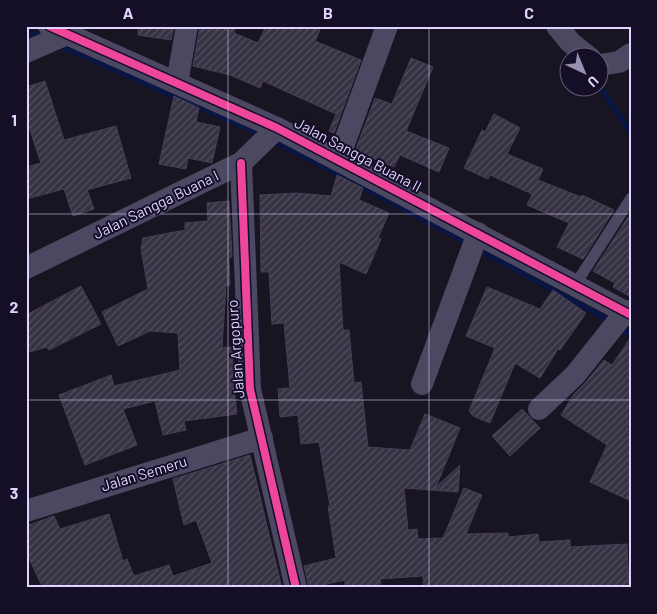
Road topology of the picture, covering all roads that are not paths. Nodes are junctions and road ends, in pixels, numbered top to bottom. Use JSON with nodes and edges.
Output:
{"nodes":[{"id":1,"x":187,"y":26,"type":"edge"},
{"id":2,"x":387,"y":26,"type":"edge"},
{"id":3,"x":557,"y":26,"type":"edge"},
{"id":4,"x":56,"y":29,"type":"edge"},
{"id":5,"x":578,"y":48,"type":"edge"},
{"id":6,"x":26,"y":52,"type":"edge"},
{"id":7,"x":631,"y":54,"type":"edge"},
{"id":8,"x":610,"y":62,"type":"edge"},
{"id":9,"x":177,"y":83,"type":"junction"},
{"id":10,"x":277,"y":128,"type":"junction"},
{"id":11,"x":338,"y":160,"type":"junction"},
{"id":12,"x":241,"y":163,"type":"junction"},
{"id":13,"x":631,"y":198,"type":"edge"},
{"id":14,"x":478,"y":233,"type":"junction"},
{"id":15,"x":26,"y":268,"type":"edge"},
{"id":16,"x":575,"y":285,"type":"junction"},
{"id":17,"x":628,"y":313,"type":"edge"},
{"id":18,"x":422,"y":384,"type":"dead end"},
{"id":19,"x":539,"y":409,"type":"dead end"},
{"id":20,"x":262,"y":438,"type":"junction"},
{"id":21,"x":26,"y":511,"type":"edge"},
{"id":22,"x":296,"y":588,"type":"edge"}],
"edges":[{"from":1,"to":9,"type":"street"},
{"from":2,"to":11,"type":"street"},
{"from":3,"to":5,"type":"street"},
{"from":4,"to":6,"type":"street"},
{"from":4,"to":9,"type":"street","name":"Jalan Sangga Buana II"},
{"from":7,"to":8,"type":"street"},
{"from":9,"to":10,"type":"street","name":"Jalan Sangga Buana II"},
{"from":10,"to":11,"type":"street","name":"Jalan Sangga Buana II"},
{"from":10,"to":12,"type":"street","name":"Jalan Sangga Buana I"},
{"from":11,"to":14,"type":"street","name":"Jalan Sangga Buana II"},
{"from":12,"to":15,"type":"street","name":"Jalan Sangga Buana I"},
{"from":12,"to":20,"type":"street","name":"Jalan Argopuro"},
{"from":13,"to":16,"type":"lane"},
{"from":14,"to":16,"type":"street","name":"Jalan Sangga Buana II"},
{"from":14,"to":18,"type":"street"},
{"from":16,"to":17,"type":"street","name":"Jalan Sangga Buana II"},
{"from":17,"to":19,"type":"street"},
{"from":20,"to":21,"type":"street","name":"Jalan Semeru"},
{"from":20,"to":22,"type":"street","name":"Jalan Argopuro"}]}
